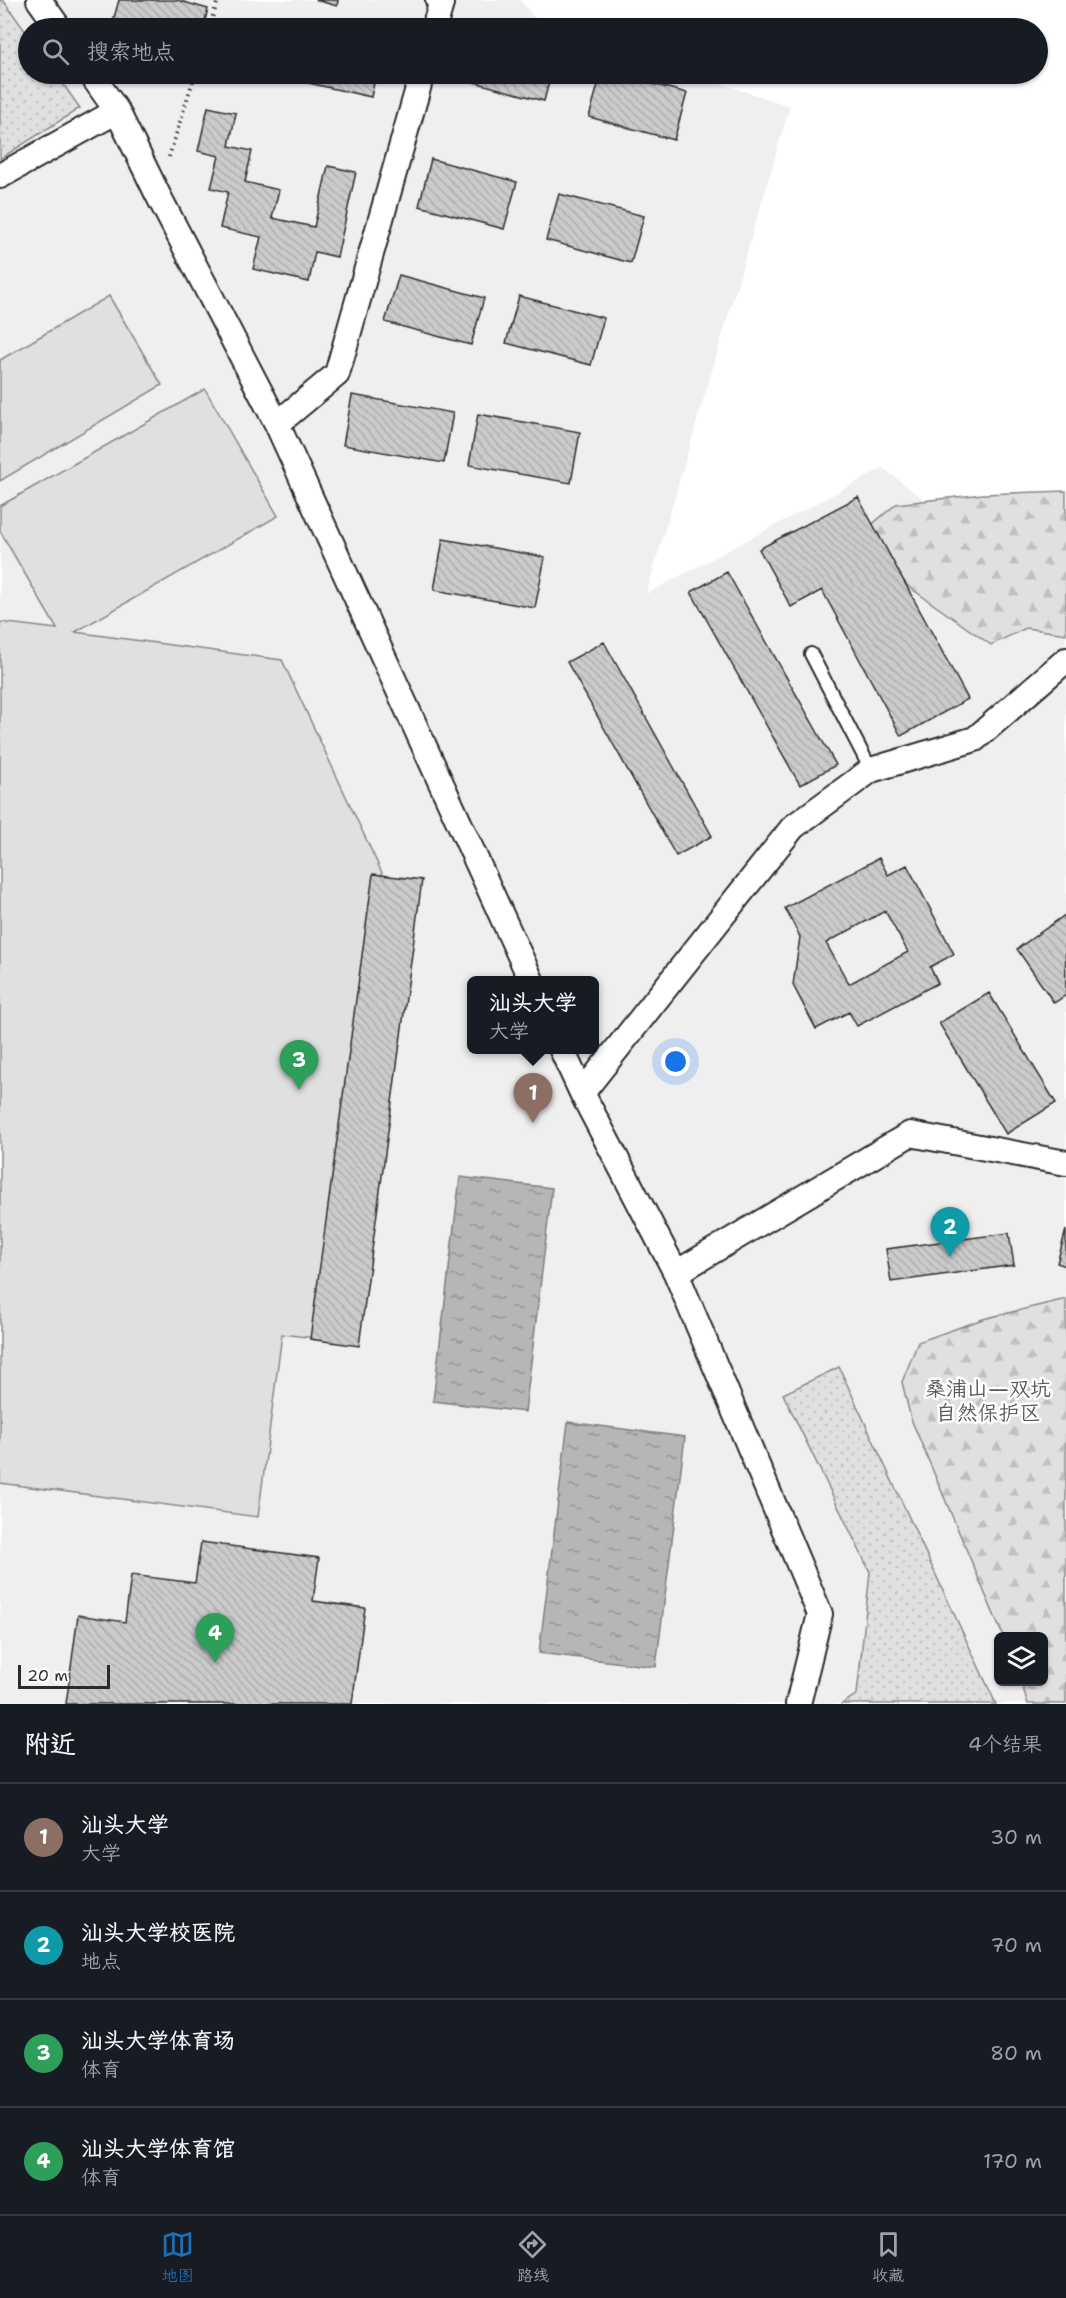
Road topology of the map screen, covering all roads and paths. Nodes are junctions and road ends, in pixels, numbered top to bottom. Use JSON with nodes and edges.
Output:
{"nodes":[{"id":1,"x":39,"y":0,"type":"edge"},
{"id":2,"x":218,"y":0,"type":"edge"},
{"id":3,"x":438,"y":0,"type":"edge"},
{"id":4,"x":52,"y":18,"type":"edge"},
{"id":5,"x":212,"y":18,"type":"edge"},
{"id":6,"x":437,"y":18,"type":"edge"},
{"id":7,"x":98,"y":84,"type":"edge"},
{"id":8,"x":192,"y":84,"type":"edge"},
{"id":9,"x":419,"y":84,"type":"edge"},
{"id":10,"x":117,"y":111,"type":"junction"},
{"id":11,"x":0,"y":176,"type":"edge"},
{"id":12,"x":158,"y":195,"type":"junction"},
{"id":13,"x":277,"y":424,"type":"junction"},
{"id":14,"x":811,"y":654,"type":"dead end"},
{"id":15,"x":1066,"y":660,"type":"edge"},
{"id":16,"x":871,"y":770,"type":"junction"},
{"id":17,"x":529,"y":976,"type":"edge"},
{"id":18,"x":564,"y":1054,"type":"edge"},
{"id":19,"x":582,"y":1093,"type":"junction"},
{"id":20,"x":1066,"y":1163,"type":"edge"},
{"id":21,"x":676,"y":1274,"type":"junction"},
{"id":22,"x":798,"y":1704,"type":"edge"}],
"edges":[{"from":1,"to":4,"type":"street"},
{"from":2,"to":5,"type":"path"},
{"from":3,"to":6,"type":"street"},
{"from":7,"to":10,"type":"street"},
{"from":8,"to":12,"type":"path"},
{"from":9,"to":13,"type":"street"},
{"from":10,"to":11,"type":"street"},
{"from":10,"to":12,"type":"street"},
{"from":12,"to":13,"type":"street"},
{"from":13,"to":17,"type":"street"},
{"from":14,"to":16,"type":"lane"},
{"from":15,"to":16,"type":"street"},
{"from":16,"to":19,"type":"street"},
{"from":18,"to":19,"type":"street"},
{"from":19,"to":21,"type":"street"},
{"from":20,"to":21,"type":"street"},
{"from":21,"to":22,"type":"street"}]}
